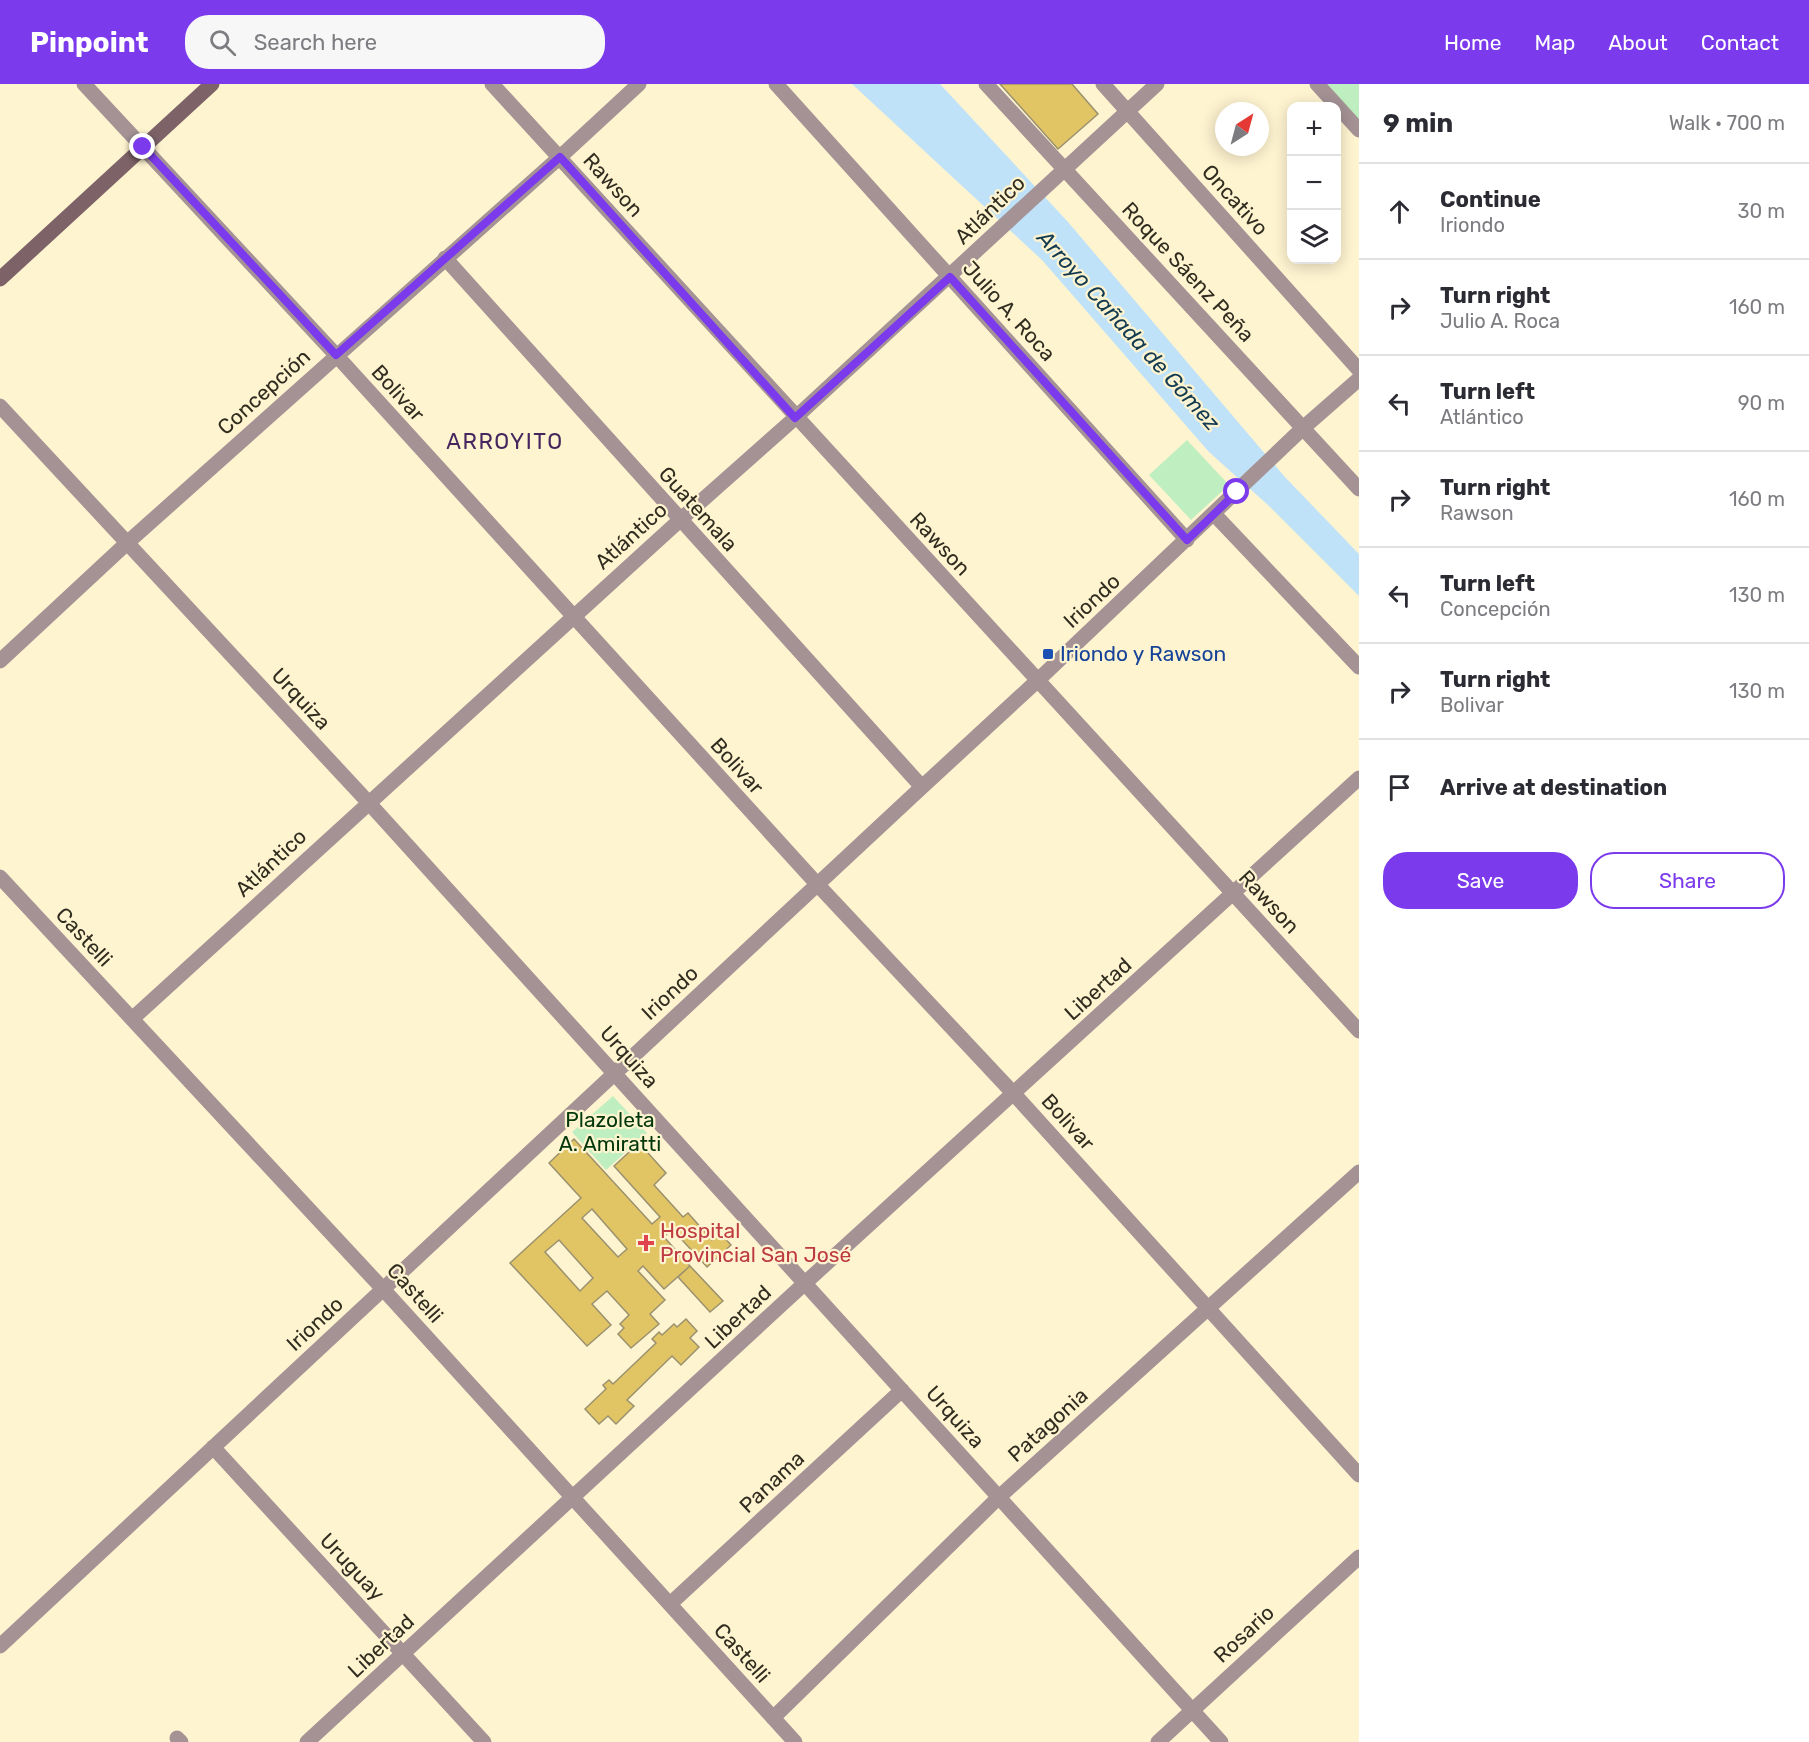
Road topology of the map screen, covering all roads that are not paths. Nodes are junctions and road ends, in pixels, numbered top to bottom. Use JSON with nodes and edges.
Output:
{"nodes":[{"id":1,"x":84,"y":84,"type":"edge"},
{"id":2,"x":212,"y":84,"type":"edge"},
{"id":3,"x":492,"y":84,"type":"edge"},
{"id":4,"x":639,"y":84,"type":"edge"},
{"id":5,"x":776,"y":84,"type":"edge"},
{"id":6,"x":986,"y":84,"type":"edge"},
{"id":7,"x":1103,"y":84,"type":"edge"},
{"id":8,"x":1157,"y":84,"type":"edge"},
{"id":9,"x":1317,"y":84,"type":"edge"},
{"id":10,"x":1128,"y":111,"type":"junction"},
{"id":11,"x":1359,"y":130,"type":"edge"},
{"id":12,"x":143,"y":147,"type":"junction"},
{"id":13,"x":560,"y":157,"type":"junction"},
{"id":14,"x":1058,"y":174,"type":"junction"},
{"id":15,"x":445,"y":258,"type":"junction"},
{"id":16,"x":950,"y":277,"type":"junction"},
{"id":17,"x":0,"y":279,"type":"edge"},
{"id":18,"x":336,"y":355,"type":"junction"},
{"id":19,"x":1359,"y":370,"type":"edge"},
{"id":20,"x":1359,"y":379,"type":"edge"},
{"id":21,"x":0,"y":406,"type":"edge"},
{"id":22,"x":795,"y":418,"type":"junction"},
{"id":23,"x":1303,"y":428,"type":"junction"},
{"id":24,"x":1359,"y":489,"type":"edge"},
{"id":25,"x":1214,"y":514,"type":"junction"},
{"id":26,"x":680,"y":520,"type":"junction"},
{"id":27,"x":1187,"y":540,"type":"junction"},
{"id":28,"x":127,"y":543,"type":"junction"},
{"id":29,"x":573,"y":616,"type":"junction"},
{"id":30,"x":0,"y":661,"type":"edge"},
{"id":31,"x":1359,"y":667,"type":"edge"},
{"id":32,"x":1037,"y":681,"type":"junction"},
{"id":33,"x":1359,"y":778,"type":"edge"},
{"id":34,"x":921,"y":786,"type":"junction"},
{"id":35,"x":368,"y":802,"type":"junction"},
{"id":36,"x":0,"y":877,"type":"edge"},
{"id":37,"x":817,"y":884,"type":"junction"},
{"id":38,"x":1233,"y":894,"type":"junction"},
{"id":39,"x":132,"y":1019,"type":"junction"},
{"id":40,"x":1359,"y":1031,"type":"edge"},
{"id":41,"x":615,"y":1073,"type":"junction"},
{"id":42,"x":1014,"y":1094,"type":"junction"},
{"id":43,"x":1359,"y":1172,"type":"edge"},
{"id":44,"x":805,"y":1284,"type":"junction"},
{"id":45,"x":383,"y":1289,"type":"junction"},
{"id":46,"x":1208,"y":1307,"type":"junction"},
{"id":47,"x":902,"y":1390,"type":"junction"},
{"id":48,"x":213,"y":1447,"type":"junction"},
{"id":49,"x":1359,"y":1475,"type":"edge"},
{"id":50,"x":999,"y":1497,"type":"junction"},
{"id":51,"x":573,"y":1498,"type":"junction"},
{"id":52,"x":1359,"y":1557,"type":"edge"},
{"id":53,"x":670,"y":1604,"type":"junction"},
{"id":54,"x":0,"y":1646,"type":"edge"},
{"id":55,"x":404,"y":1653,"type":"junction"},
{"id":56,"x":1193,"y":1711,"type":"junction"},
{"id":57,"x":773,"y":1718,"type":"junction"},
{"id":58,"x":307,"y":1742,"type":"edge"},
{"id":59,"x":484,"y":1742,"type":"edge"},
{"id":60,"x":795,"y":1742,"type":"edge"},
{"id":61,"x":1158,"y":1742,"type":"edge"},
{"id":62,"x":1221,"y":1742,"type":"edge"}],
"edges":[{"from":1,"to":12,"type":"street","name":"Bolivar"},
{"from":2,"to":12,"type":"main road"},
{"from":3,"to":13,"type":"street","name":"Rawson"},
{"from":4,"to":13,"type":"street","name":"Concepción"},
{"from":5,"to":16,"type":"street","name":"Julio A. Roca"},
{"from":6,"to":14,"type":"street","name":"Roque Sáenz Peña"},
{"from":7,"to":10,"type":"street","name":"Oncativo"},
{"from":8,"to":10,"type":"street","name":"Atlántico"},
{"from":9,"to":11,"type":"street"},
{"from":10,"to":14,"type":"street","name":"Atlántico"},
{"from":10,"to":19,"type":"street","name":"Oncativo"},
{"from":12,"to":17,"type":"main road"},
{"from":12,"to":18,"type":"street","name":"Bolivar"},
{"from":13,"to":15,"type":"street","name":"Concepción"},
{"from":13,"to":22,"type":"street","name":"Rawson"},
{"from":14,"to":16,"type":"street","name":"Atlántico"},
{"from":14,"to":23,"type":"street","name":"Roque Sáenz Peña"},
{"from":15,"to":18,"type":"street","name":"Concepción"},
{"from":15,"to":26,"type":"street","name":"Guatemala"},
{"from":16,"to":22,"type":"street","name":"Atlántico"},
{"from":16,"to":27,"type":"street","name":"Julio A. Roca"},
{"from":18,"to":28,"type":"street","name":"Concepción"},
{"from":18,"to":29,"type":"street","name":"Bolivar"},
{"from":20,"to":23,"type":"street"},
{"from":21,"to":28,"type":"street","name":"Urquiza"},
{"from":22,"to":26,"type":"street","name":"Atlántico"},
{"from":22,"to":32,"type":"street","name":"Rawson"},
{"from":23,"to":24,"type":"street","name":"Roque Sáenz Peña"},
{"from":23,"to":25,"type":"street","name":"Iriondo"},
{"from":25,"to":27,"type":"street","name":"Iriondo"},
{"from":25,"to":31,"type":"street"},
{"from":26,"to":29,"type":"street","name":"Atlántico"},
{"from":26,"to":34,"type":"street","name":"Guatemala"},
{"from":27,"to":32,"type":"street","name":"Iriondo"},
{"from":28,"to":30,"type":"street","name":"Concepción"},
{"from":28,"to":35,"type":"street","name":"Urquiza"},
{"from":29,"to":35,"type":"street","name":"Atlántico"},
{"from":29,"to":37,"type":"street","name":"Bolivar"},
{"from":32,"to":34,"type":"street","name":"Iriondo"},
{"from":32,"to":38,"type":"street","name":"Rawson"},
{"from":33,"to":38,"type":"street","name":"Libertad"},
{"from":34,"to":37,"type":"street","name":"Iriondo"},
{"from":35,"to":39,"type":"street","name":"Atlántico"},
{"from":35,"to":41,"type":"street","name":"Urquiza"},
{"from":36,"to":39,"type":"street","name":"Castelli"},
{"from":37,"to":41,"type":"street","name":"Iriondo"},
{"from":37,"to":42,"type":"street","name":"Bolivar"},
{"from":38,"to":40,"type":"street","name":"Rawson"},
{"from":38,"to":42,"type":"street","name":"Libertad"},
{"from":39,"to":45,"type":"street","name":"Castelli"},
{"from":41,"to":44,"type":"street","name":"Urquiza"},
{"from":41,"to":45,"type":"street","name":"Iriondo"},
{"from":42,"to":44,"type":"street","name":"Libertad"},
{"from":42,"to":46,"type":"street","name":"Bolivar"},
{"from":43,"to":46,"type":"street","name":"Patagonia"},
{"from":44,"to":47,"type":"street","name":"Urquiza"},
{"from":44,"to":51,"type":"street","name":"Libertad"},
{"from":45,"to":48,"type":"street","name":"Iriondo"},
{"from":45,"to":51,"type":"street","name":"Castelli"},
{"from":46,"to":49,"type":"street","name":"Bolivar"},
{"from":46,"to":50,"type":"street","name":"Patagonia"},
{"from":47,"to":50,"type":"street","name":"Urquiza"},
{"from":47,"to":53,"type":"street","name":"Panama"},
{"from":48,"to":54,"type":"street","name":"Iriondo"},
{"from":48,"to":55,"type":"street","name":"Uruguay"},
{"from":50,"to":56,"type":"street","name":"Urquiza"},
{"from":50,"to":57,"type":"street","name":"Patagonia"},
{"from":51,"to":53,"type":"street","name":"Castelli"},
{"from":51,"to":55,"type":"street","name":"Libertad"},
{"from":52,"to":56,"type":"street","name":"Rosario"},
{"from":53,"to":57,"type":"street","name":"Castelli"},
{"from":55,"to":58,"type":"street","name":"Libertad"},
{"from":55,"to":59,"type":"street","name":"Uruguay"},
{"from":56,"to":61,"type":"street","name":"Rosario"},
{"from":56,"to":62,"type":"street","name":"Urquiza"},
{"from":57,"to":60,"type":"street","name":"Castelli"}]}
